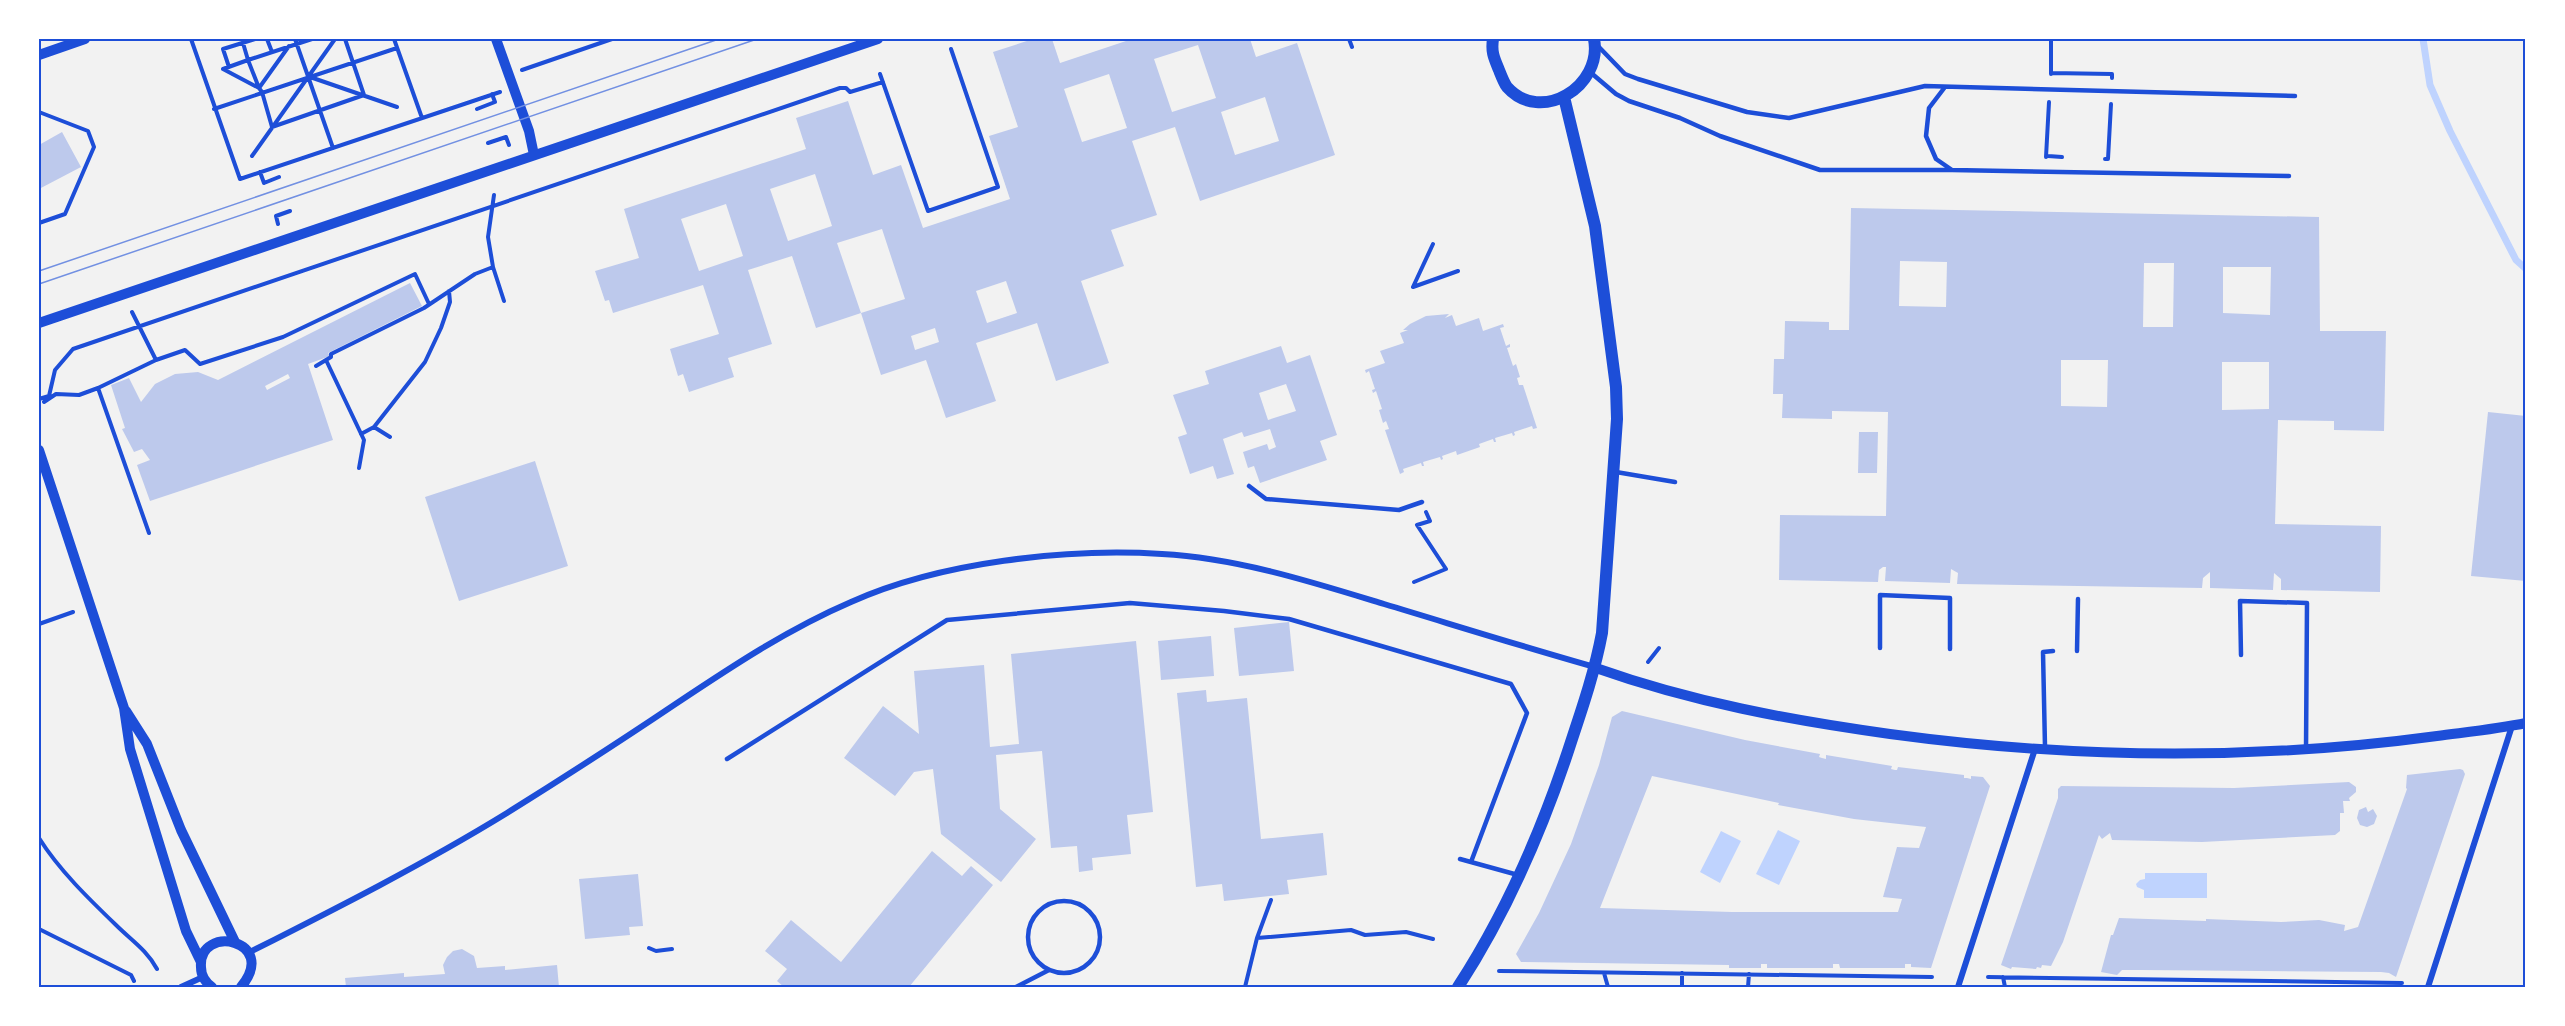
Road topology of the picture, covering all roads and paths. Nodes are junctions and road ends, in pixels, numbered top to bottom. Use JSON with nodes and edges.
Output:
{"nodes":[{"id":1,"x":85,"y":39,"type":"edge"},
{"id":2,"x":191,"y":39,"type":"edge"},
{"id":3,"x":255,"y":39,"type":"edge"},
{"id":4,"x":267,"y":39,"type":"edge"},
{"id":5,"x":312,"y":39,"type":"edge"},
{"id":6,"x":335,"y":39,"type":"edge"},
{"id":7,"x":345,"y":39,"type":"edge"},
{"id":8,"x":394,"y":39,"type":"edge"},
{"id":9,"x":496,"y":39,"type":"edge"},
{"id":10,"x":612,"y":39,"type":"edge"},
{"id":11,"x":878,"y":39,"type":"edge"},
{"id":12,"x":1349,"y":39,"type":"edge"},
{"id":13,"x":1493,"y":39,"type":"edge"},
{"id":14,"x":2051,"y":39,"type":"edge"},
{"id":15,"x":1594,"y":40,"type":"edge"},
{"id":16,"x":295,"y":42,"type":"edge"},
{"id":17,"x":243,"y":43,"type":"junction"},
{"id":18,"x":290,"y":46,"type":"junction"},
{"id":19,"x":1352,"y":47,"type":"dead end"},
{"id":20,"x":397,"y":48,"type":"junction"},
{"id":21,"x":951,"y":50,"type":"dead end"},
{"id":22,"x":272,"y":52,"type":"junction"},
{"id":23,"x":39,"y":55,"type":"edge"},
{"id":24,"x":248,"y":60,"type":"junction"},
{"id":25,"x":352,"y":62,"type":"junction"},
{"id":26,"x":229,"y":67,"type":"junction"},
{"id":27,"x":519,"y":72,"type":"dead end"},
{"id":28,"x":1590,"y":72,"type":"junction"},
{"id":29,"x":2051,"y":73,"type":"junction"},
{"id":30,"x":880,"y":74,"type":"dead end"},
{"id":31,"x":308,"y":77,"type":"junction"},
{"id":32,"x":883,"y":82,"type":"junction"},
{"id":33,"x":1945,"y":87,"type":"junction"},
{"id":34,"x":261,"y":90,"type":"junction"},
{"id":35,"x":504,"y":90,"type":"dead end"},
{"id":36,"x":2049,"y":90,"type":"junction"},
{"id":37,"x":2112,"y":91,"type":"junction"},
{"id":38,"x":492,"y":94,"type":"junction"},
{"id":39,"x":364,"y":95,"type":"junction"},
{"id":40,"x":2295,"y":96,"type":"dead end"},
{"id":41,"x":1564,"y":97,"type":"junction"},
{"id":42,"x":397,"y":107,"type":"dead end"},
{"id":43,"x":214,"y":109,"type":"junction"},
{"id":44,"x":477,"y":109,"type":"dead end"},
{"id":45,"x":319,"y":111,"type":"junction"},
{"id":46,"x":39,"y":112,"type":"edge"},
{"id":47,"x":422,"y":118,"type":"junction"},
{"id":48,"x":272,"y":127,"type":"junction"},
{"id":49,"x":488,"y":143,"type":"dead end"},
{"id":50,"x":509,"y":145,"type":"dead end"},
{"id":51,"x":333,"y":148,"type":"junction"},
{"id":52,"x":534,"y":155,"type":"junction"},
{"id":53,"x":252,"y":156,"type":"dead end"},
{"id":54,"x":2048,"y":156,"type":"junction"},
{"id":55,"x":2068,"y":157,"type":"dead end"},
{"id":56,"x":2098,"y":159,"type":"dead end"},
{"id":57,"x":1952,"y":170,"type":"junction"},
{"id":58,"x":2034,"y":171,"type":"junction"},
{"id":59,"x":260,"y":172,"type":"junction"},
{"id":60,"x":2289,"y":176,"type":"dead end"},
{"id":61,"x":279,"y":177,"type":"dead end"},
{"id":62,"x":494,"y":195,"type":"dead end"},
{"id":63,"x":492,"y":206,"type":"junction"},
{"id":64,"x":290,"y":211,"type":"dead end"},
{"id":65,"x":39,"y":223,"type":"edge"},
{"id":66,"x":278,"y":224,"type":"dead end"},
{"id":67,"x":1433,"y":244,"type":"dead end"},
{"id":68,"x":493,"y":267,"type":"junction"},
{"id":69,"x":1458,"y":272,"type":"dead end"},
{"id":70,"x":448,"y":291,"type":"junction"},
{"id":71,"x":504,"y":300,"type":"dead end"},
{"id":72,"x":429,"y":304,"type":"junction"},
{"id":73,"x":132,"y":312,"type":"dead end"},
{"id":74,"x":39,"y":323,"type":"edge"},
{"id":75,"x":139,"y":326,"type":"junction"},
{"id":76,"x":156,"y":360,"type":"junction"},
{"id":77,"x":326,"y":360,"type":"junction"},
{"id":78,"x":316,"y":366,"type":"dead end"},
{"id":79,"x":98,"y":388,"type":"junction"},
{"id":80,"x":39,"y":399,"type":"edge"},
{"id":81,"x":44,"y":402,"type":"dead end"},
{"id":82,"x":374,"y":427,"type":"junction"},
{"id":83,"x":362,"y":434,"type":"junction"},
{"id":84,"x":390,"y":437,"type":"dead end"},
{"id":85,"x":39,"y":450,"type":"edge"},
{"id":86,"x":359,"y":468,"type":"dead end"},
{"id":87,"x":1613,"y":471,"type":"junction"},
{"id":88,"x":1675,"y":482,"type":"dead end"},
{"id":89,"x":1250,"y":486,"type":"dead end"},
{"id":90,"x":1422,"y":502,"type":"joint"},
{"id":91,"x":149,"y":533,"type":"dead end"},
{"id":92,"x":1414,"y":582,"type":"dead end"},
{"id":93,"x":2078,"y":599,"type":"dead end"},
{"id":94,"x":73,"y":612,"type":"dead end"},
{"id":95,"x":39,"y":624,"type":"edge"},
{"id":96,"x":1659,"y":648,"type":"dead end"},
{"id":97,"x":1880,"y":648,"type":"dead end"},
{"id":98,"x":1950,"y":649,"type":"dead end"},
{"id":99,"x":2053,"y":651,"type":"dead end"},
{"id":100,"x":2077,"y":651,"type":"dead end"},
{"id":101,"x":2241,"y":655,"type":"dead end"},
{"id":102,"x":1648,"y":662,"type":"dead end"},
{"id":103,"x":1596,"y":668,"type":"junction"},
{"id":104,"x":124,"y":708,"type":"junction"},
{"id":105,"x":2526,"y":723,"type":"edge"},
{"id":106,"x":2512,"y":726,"type":"junction"},
{"id":107,"x":2040,"y":750,"type":"junction"},
{"id":108,"x":2306,"y":750,"type":"junction"},
{"id":109,"x":727,"y":759,"type":"dead end"},
{"id":110,"x":39,"y":838,"type":"edge"},
{"id":111,"x":1460,"y":859,"type":"dead end"},
{"id":112,"x":1471,"y":862,"type":"junction"},
{"id":113,"x":1520,"y":876,"type":"junction"},
{"id":114,"x":1271,"y":900,"type":"dead end"},
{"id":115,"x":39,"y":929,"type":"edge"},
{"id":116,"x":1257,"y":938,"type":"junction"},
{"id":117,"x":1432,"y":939,"type":"dead end"},
{"id":118,"x":235,"y":942,"type":"junction"},
{"id":119,"x":649,"y":948,"type":"dead end"},
{"id":120,"x":672,"y":949,"type":"dead end"},
{"id":121,"x":248,"y":953,"type":"junction"},
{"id":122,"x":201,"y":962,"type":"junction"},
{"id":123,"x":157,"y":969,"type":"dead end"},
{"id":124,"x":1049,"y":970,"type":"junction"},
{"id":125,"x":1499,"y":971,"type":"dead end"},
{"id":126,"x":1604,"y":973,"type":"junction"},
{"id":127,"x":1682,"y":973,"type":"junction"},
{"id":128,"x":1749,"y":974,"type":"junction"},
{"id":129,"x":1932,"y":976,"type":"dead end"},
{"id":130,"x":203,"y":977,"type":"junction"},
{"id":131,"x":249,"y":977,"type":"junction"},
{"id":132,"x":1989,"y":977,"type":"dead end"},
{"id":133,"x":2003,"y":977,"type":"junction"},
{"id":134,"x":2174,"y":980,"type":"junction"},
{"id":135,"x":134,"y":981,"type":"dead end"},
{"id":136,"x":2402,"y":982,"type":"dead end"},
{"id":137,"x":2174,"y":986,"type":"edge"},
{"id":138,"x":181,"y":987,"type":"edge"},
{"id":139,"x":212,"y":987,"type":"edge"},
{"id":140,"x":241,"y":987,"type":"edge"},
{"id":141,"x":256,"y":987,"type":"edge"},
{"id":142,"x":1016,"y":987,"type":"edge"},
{"id":143,"x":1245,"y":987,"type":"edge"},
{"id":144,"x":1458,"y":987,"type":"edge"},
{"id":145,"x":1608,"y":987,"type":"edge"},
{"id":146,"x":1682,"y":987,"type":"edge"},
{"id":147,"x":1748,"y":987,"type":"edge"},
{"id":148,"x":1958,"y":987,"type":"edge"},
{"id":149,"x":2005,"y":987,"type":"edge"},
{"id":150,"x":2428,"y":987,"type":"edge"}],
"edges":[{"from":1,"to":23,"type":"street"},
{"from":2,"to":43,"type":"path"},
{"from":3,"to":17,"type":"path"},
{"from":4,"to":22,"type":"path"},
{"from":5,"to":16,"type":"path"},
{"from":6,"to":31,"type":"path"},
{"from":7,"to":25,"type":"path"},
{"from":8,"to":20,"type":"path"},
{"from":9,"to":52,"type":"street"},
{"from":10,"to":27,"type":"path"},
{"from":11,"to":52,"type":"street"},
{"from":12,"to":19,"type":"path"},
{"from":13,"to":41,"type":"main road"},
{"from":14,"to":29,"type":"path"},
{"from":15,"to":28,"type":"main road"},
{"from":15,"to":33,"type":"lane"},
{"from":16,"to":18,"type":"path"},
{"from":16,"to":31,"type":"path"},
{"from":17,"to":24,"type":"path"},
{"from":17,"to":26,"type":"path"},
{"from":18,"to":22,"type":"path"},
{"from":18,"to":34,"type":"path"},
{"from":20,"to":25,"type":"path"},
{"from":20,"to":47,"type":"path"},
{"from":21,"to":32,"type":"path"},
{"from":22,"to":24,"type":"path"},
{"from":24,"to":26,"type":"path"},
{"from":24,"to":34,"type":"path"},
{"from":25,"to":31,"type":"path"},
{"from":25,"to":39,"type":"path"},
{"from":26,"to":34,"type":"path"},
{"from":28,"to":41,"type":"main road"},
{"from":28,"to":57,"type":"lane"},
{"from":29,"to":36,"type":"path"},
{"from":29,"to":37,"type":"path"},
{"from":30,"to":32,"type":"path"},
{"from":31,"to":34,"type":"path"},
{"from":31,"to":39,"type":"path"},
{"from":31,"to":45,"type":"path"},
{"from":31,"to":48,"type":"path"},
{"from":32,"to":63,"type":"path"},
{"from":33,"to":36,"type":"lane"},
{"from":33,"to":57,"type":"lane"},
{"from":34,"to":43,"type":"path"},
{"from":34,"to":48,"type":"path"},
{"from":35,"to":38,"type":"path"},
{"from":36,"to":37,"type":"lane"},
{"from":36,"to":54,"type":"path"},
{"from":37,"to":40,"type":"lane"},
{"from":37,"to":56,"type":"path"},
{"from":38,"to":44,"type":"path"},
{"from":38,"to":47,"type":"path"},
{"from":39,"to":42,"type":"path"},
{"from":39,"to":45,"type":"path"},
{"from":41,"to":87,"type":"main road"},
{"from":43,"to":59,"type":"path"},
{"from":45,"to":48,"type":"path"},
{"from":45,"to":51,"type":"path"},
{"from":46,"to":65,"type":"path"},
{"from":47,"to":51,"type":"path"},
{"from":48,"to":53,"type":"path"},
{"from":49,"to":50,"type":"path"},
{"from":51,"to":59,"type":"path"},
{"from":52,"to":74,"type":"street"},
{"from":54,"to":55,"type":"path"},
{"from":54,"to":58,"type":"path"},
{"from":57,"to":58,"type":"lane"},
{"from":58,"to":60,"type":"lane"},
{"from":59,"to":61,"type":"path"},
{"from":62,"to":63,"type":"path"},
{"from":63,"to":68,"type":"path"},
{"from":63,"to":75,"type":"path"},
{"from":64,"to":66,"type":"path"},
{"from":67,"to":69,"type":"path"},
{"from":68,"to":70,"type":"path"},
{"from":68,"to":71,"type":"path"},
{"from":70,"to":72,"type":"path"},
{"from":70,"to":82,"type":"path"},
{"from":72,"to":76,"type":"path"},
{"from":72,"to":77,"type":"path"},
{"from":73,"to":75,"type":"path"},
{"from":75,"to":76,"type":"path"},
{"from":75,"to":80,"type":"path"},
{"from":76,"to":79,"type":"path"},
{"from":77,"to":78,"type":"path"},
{"from":77,"to":83,"type":"path"},
{"from":79,"to":81,"type":"path"},
{"from":79,"to":91,"type":"path"},
{"from":82,"to":83,"type":"path"},
{"from":82,"to":84,"type":"path"},
{"from":83,"to":86,"type":"path"},
{"from":85,"to":104,"type":"street"},
{"from":87,"to":88,"type":"lane"},
{"from":87,"to":103,"type":"main road"},
{"from":89,"to":90,"type":"lane"},
{"from":90,"to":92,"type":"path"},
{"from":93,"to":100,"type":"lane"},
{"from":94,"to":95,"type":"path"},
{"from":96,"to":102,"type":"path"},
{"from":97,"to":98,"type":"lane"},
{"from":99,"to":107,"type":"lane"},
{"from":101,"to":108,"type":"lane"},
{"from":103,"to":107,"type":"street"},
{"from":103,"to":113,"type":"main road"},
{"from":103,"to":121,"type":"street"},
{"from":104,"to":118,"type":"street"},
{"from":104,"to":122,"type":"street"},
{"from":105,"to":106,"type":"street"},
{"from":106,"to":108,"type":"street"},
{"from":106,"to":150,"type":"street"},
{"from":107,"to":108,"type":"street"},
{"from":107,"to":148,"type":"street"},
{"from":109,"to":112,"type":"lane"},
{"from":110,"to":123,"type":"path"},
{"from":111,"to":112,"type":"lane"},
{"from":112,"to":113,"type":"lane"},
{"from":113,"to":144,"type":"main road"},
{"from":114,"to":116,"type":"path"},
{"from":115,"to":135,"type":"path"},
{"from":116,"to":117,"type":"path"},
{"from":116,"to":143,"type":"path"},
{"from":118,"to":121,"type":"street"},
{"from":118,"to":122,"type":"street"},
{"from":119,"to":120,"type":"path"},
{"from":121,"to":131,"type":"street"},
{"from":122,"to":130,"type":"street"},
{"from":124,"to":124,"type":"lane"},
{"from":124,"to":142,"type":"lane"},
{"from":125,"to":126,"type":"path"},
{"from":126,"to":127,"type":"path"},
{"from":126,"to":145,"type":"path"},
{"from":127,"to":128,"type":"path"},
{"from":127,"to":146,"type":"path"},
{"from":128,"to":129,"type":"path"},
{"from":128,"to":147,"type":"path"},
{"from":130,"to":138,"type":"street"},
{"from":130,"to":139,"type":"street"},
{"from":131,"to":140,"type":"street"},
{"from":131,"to":141,"type":"street"},
{"from":132,"to":133,"type":"path"},
{"from":133,"to":134,"type":"path"},
{"from":133,"to":149,"type":"path"},
{"from":134,"to":136,"type":"path"},
{"from":134,"to":137,"type":"path"}]}
